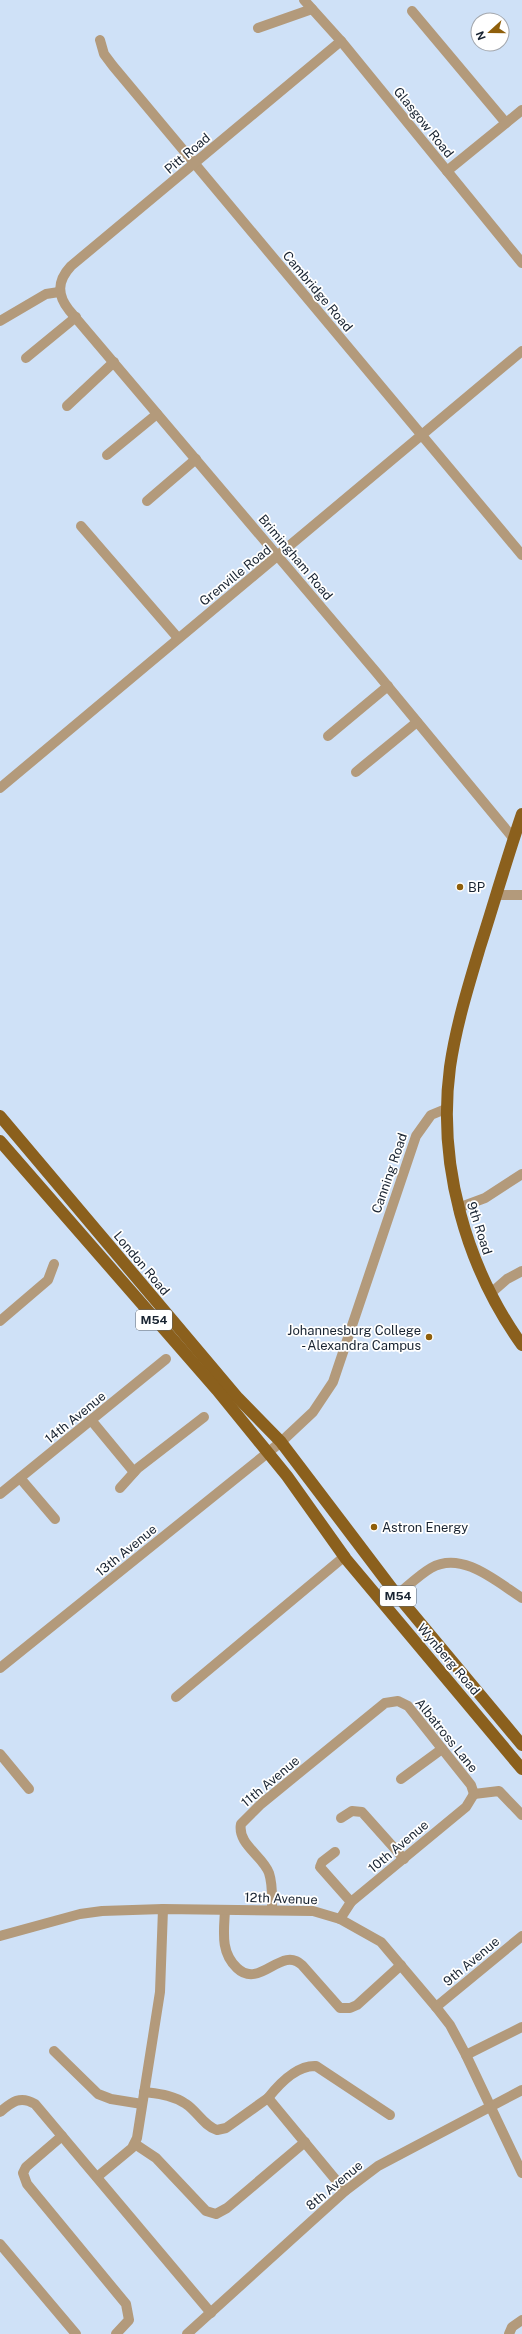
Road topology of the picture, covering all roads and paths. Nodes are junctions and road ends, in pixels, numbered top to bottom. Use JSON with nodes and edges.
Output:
{"nodes":[{"id":1,"x":304,"y":0,"type":"edge"},
{"id":2,"x":312,"y":9,"type":"junction"},
{"id":3,"x":412,"y":11,"type":"dead end"},
{"id":4,"x":258,"y":28,"type":"dead end"},
{"id":5,"x":100,"y":40,"type":"dead end"},
{"id":6,"x":342,"y":41,"type":"junction"},
{"id":7,"x":522,"y":110,"type":"edge"},
{"id":8,"x":506,"y":123,"type":"junction"},
{"id":9,"x":195,"y":162,"type":"junction"},
{"id":10,"x":447,"y":171,"type":"junction"},
{"id":11,"x":522,"y":263,"type":"edge"},
{"id":12,"x":59,"y":292,"type":"junction"},
{"id":13,"x":76,"y":317,"type":"junction"},
{"id":14,"x":0,"y":321,"type":"edge"},
{"id":15,"x":522,"y":351,"type":"edge"},
{"id":16,"x":26,"y":358,"type":"dead end"},
{"id":17,"x":114,"y":362,"type":"junction"},
{"id":18,"x":68,"y":406,"type":"dead end"},
{"id":19,"x":157,"y":414,"type":"junction"},
{"id":20,"x":422,"y":434,"type":"junction"},
{"id":21,"x":107,"y":455,"type":"dead end"},
{"id":22,"x":196,"y":459,"type":"junction"},
{"id":23,"x":147,"y":501,"type":"dead end"},
{"id":24,"x":81,"y":526,"type":"dead end"},
{"id":25,"x":522,"y":555,"type":"edge"},
{"id":26,"x":278,"y":556,"type":"junction"},
{"id":27,"x":178,"y":638,"type":"junction"},
{"id":28,"x":388,"y":686,"type":"junction"},
{"id":29,"x":417,"y":722,"type":"junction"},
{"id":30,"x":328,"y":736,"type":"dead end"},
{"id":31,"x":356,"y":772,"type":"dead end"},
{"id":32,"x":0,"y":788,"type":"edge"},
{"id":33,"x":522,"y":814,"type":"edge"},
{"id":34,"x":514,"y":839,"type":"junction"},
{"id":35,"x":496,"y":895,"type":"junction"},
{"id":36,"x":522,"y":895,"type":"edge"},
{"id":37,"x":448,"y":1108,"type":"junction"},
{"id":38,"x":0,"y":1116,"type":"edge"},
{"id":39,"x":16,"y":1135,"type":"junction"},
{"id":40,"x":1,"y":1145,"type":"edge"},
{"id":41,"x":522,"y":1174,"type":"edge"},
{"id":42,"x":458,"y":1208,"type":"junction"},
{"id":43,"x":54,"y":1264,"type":"dead end"},
{"id":44,"x":522,"y":1271,"type":"edge"},
{"id":45,"x":491,"y":1293,"type":"junction"},
{"id":46,"x":0,"y":1321,"type":"edge"},
{"id":47,"x":522,"y":1345,"type":"edge"},
{"id":48,"x":166,"y":1359,"type":"dead end"},
{"id":49,"x":204,"y":1417,"type":"dead end"},
{"id":50,"x":91,"y":1420,"type":"junction"},
{"id":51,"x":281,"y":1442,"type":"junction"},
{"id":52,"x":268,"y":1452,"type":"junction"},
{"id":53,"x":134,"y":1472,"type":"junction"},
{"id":54,"x":20,"y":1478,"type":"junction"},
{"id":55,"x":120,"y":1488,"type":"dead end"},
{"id":56,"x":0,"y":1494,"type":"edge"},
{"id":57,"x":55,"y":1519,"type":"dead end"},
{"id":58,"x":345,"y":1556,"type":"junction"},
{"id":59,"x":397,"y":1595,"type":"junction"},
{"id":60,"x":522,"y":1598,"type":"edge"},
{"id":61,"x":0,"y":1668,"type":"edge"},
{"id":62,"x":176,"y":1697,"type":"dead end"},
{"id":63,"x":392,"y":1701,"type":"joint"},
{"id":64,"x":522,"y":1746,"type":"edge"},
{"id":65,"x":442,"y":1749,"type":"junction"},
{"id":66,"x":0,"y":1754,"type":"edge"},
{"id":67,"x":522,"y":1769,"type":"edge"},
{"id":68,"x":401,"y":1779,"type":"dead end"},
{"id":69,"x":29,"y":1789,"type":"dead end"},
{"id":70,"x":474,"y":1794,"type":"junction"},
{"id":71,"x":522,"y":1815,"type":"edge"},
{"id":72,"x":341,"y":1818,"type":"dead end"},
{"id":73,"x":335,"y":1852,"type":"dead end"},
{"id":74,"x":404,"y":1859,"type":"junction"},
{"id":75,"x":351,"y":1902,"type":"junction"},
{"id":76,"x":163,"y":1909,"type":"junction"},
{"id":77,"x":225,"y":1910,"type":"junction"},
{"id":78,"x":272,"y":1910,"type":"junction"},
{"id":79,"x":340,"y":1919,"type":"junction"},
{"id":80,"x":0,"y":1936,"type":"edge"},
{"id":81,"x":522,"y":1936,"type":"edge"},
{"id":82,"x":401,"y":1965,"type":"junction"},
{"id":83,"x":436,"y":2007,"type":"junction"},
{"id":84,"x":522,"y":2027,"type":"edge"},
{"id":85,"x":54,"y":2051,"type":"dead end"},
{"id":86,"x":466,"y":2055,"type":"junction"},
{"id":87,"x":522,"y":2090,"type":"edge"},
{"id":88,"x":144,"y":2092,"type":"junction"},
{"id":89,"x":268,"y":2098,"type":"junction"},
{"id":90,"x":142,"y":2104,"type":"junction"},
{"id":91,"x":491,"y":2106,"type":"junction"},
{"id":92,"x":0,"y":2112,"type":"edge"},
{"id":93,"x":390,"y":2115,"type":"dead end"},
{"id":94,"x":62,"y":2136,"type":"junction"},
{"id":95,"x":305,"y":2142,"type":"junction"},
{"id":96,"x":135,"y":2144,"type":"junction"},
{"id":97,"x":522,"y":2172,"type":"edge"},
{"id":98,"x":97,"y":2177,"type":"junction"},
{"id":99,"x":345,"y":2191,"type":"junction"},
{"id":100,"x":0,"y":2244,"type":"edge"},
{"id":101,"x":211,"y":2313,"type":"junction"},
{"id":102,"x":522,"y":2320,"type":"edge"},
{"id":103,"x":76,"y":2334,"type":"edge"},
{"id":104,"x":116,"y":2334,"type":"edge"},
{"id":105,"x":187,"y":2334,"type":"edge"},
{"id":106,"x":509,"y":2334,"type":"edge"}],
"edges":[{"from":1,"to":2,"type":"street","name":"Glasgow Road"},
{"from":2,"to":4,"type":"street"},
{"from":2,"to":6,"type":"street","name":"Glasgow Road"},
{"from":3,"to":8,"type":"street"},
{"from":5,"to":9,"type":"street","name":"Cambridge Road"},
{"from":6,"to":9,"type":"street","name":"Pitt Road"},
{"from":6,"to":10,"type":"street","name":"Glasgow Road"},
{"from":7,"to":8,"type":"street"},
{"from":8,"to":10,"type":"street"},
{"from":9,"to":12,"type":"street","name":"Pitt Road"},
{"from":9,"to":20,"type":"street","name":"Cambridge Road"},
{"from":10,"to":11,"type":"street","name":"Glasgow Road"},
{"from":12,"to":13,"type":"street","name":"Brimingham Road"},
{"from":12,"to":14,"type":"street"},
{"from":13,"to":16,"type":"street"},
{"from":13,"to":17,"type":"street","name":"Brimingham Road"},
{"from":15,"to":20,"type":"street","name":"Grenville Road"},
{"from":17,"to":18,"type":"street"},
{"from":17,"to":19,"type":"street","name":"Brimingham Road"},
{"from":19,"to":21,"type":"street"},
{"from":19,"to":22,"type":"street","name":"Brimingham Road"},
{"from":20,"to":25,"type":"street","name":"Cambridge Road"},
{"from":20,"to":26,"type":"street","name":"Grenville Road"},
{"from":22,"to":23,"type":"street"},
{"from":22,"to":26,"type":"street","name":"Brimingham Road"},
{"from":24,"to":27,"type":"street"},
{"from":26,"to":27,"type":"street","name":"Grenville Road"},
{"from":26,"to":28,"type":"street","name":"Brimingham Road"},
{"from":27,"to":32,"type":"street","name":"Grenville Road"},
{"from":28,"to":29,"type":"street","name":"Brimingham Road"},
{"from":28,"to":30,"type":"street"},
{"from":29,"to":31,"type":"street"},
{"from":29,"to":34,"type":"street","name":"Brimingham Road"},
{"from":33,"to":34,"type":"main road"},
{"from":34,"to":35,"type":"main road"},
{"from":35,"to":36,"type":"street"},
{"from":35,"to":37,"type":"main road"},
{"from":37,"to":42,"type":"main road","name":"9th Road"},
{"from":37,"to":51,"type":"street","name":"Canning Road"},
{"from":38,"to":39,"type":"main road","name":"London Road","number":"M54"},
{"from":39,"to":40,"type":"street"},
{"from":39,"to":51,"type":"main road","name":"London Road","number":"M54"},
{"from":40,"to":52,"type":"main road","name":"London Road","number":"M54"},
{"from":41,"to":42,"type":"street"},
{"from":42,"to":45,"type":"main road","name":"9th Road"},
{"from":43,"to":46,"type":"street"},
{"from":44,"to":45,"type":"street"},
{"from":45,"to":47,"type":"main road","name":"9th Road"},
{"from":48,"to":50,"type":"street","name":"14th Avenue"},
{"from":49,"to":53,"type":"street"},
{"from":50,"to":53,"type":"street"},
{"from":50,"to":54,"type":"street","name":"14th Avenue"},
{"from":51,"to":52,"type":"street","name":"Canning Road"},
{"from":51,"to":59,"type":"main road","name":"Wynberg Road","number":"M54"},
{"from":52,"to":58,"type":"main road","name":"Wynberg Road","number":"M54"},
{"from":52,"to":61,"type":"street","name":"13th Avenue"},
{"from":53,"to":55,"type":"street"},
{"from":54,"to":56,"type":"street","name":"14th Avenue"},
{"from":54,"to":57,"type":"street"},
{"from":58,"to":62,"type":"street"},
{"from":58,"to":67,"type":"main road","name":"Wynberg Road","number":"M54"},
{"from":59,"to":60,"type":"street"},
{"from":59,"to":64,"type":"main road","name":"Wynberg Road","number":"M54"},
{"from":63,"to":65,"type":"street","name":"Albatross Lane"},
{"from":63,"to":78,"type":"street","name":"11th Avenue"},
{"from":65,"to":68,"type":"street"},
{"from":65,"to":70,"type":"street","name":"Albatross Lane"},
{"from":66,"to":69,"type":"street"},
{"from":70,"to":71,"type":"street"},
{"from":70,"to":74,"type":"street","name":"10th Avenue"},
{"from":72,"to":74,"type":"street"},
{"from":73,"to":75,"type":"street"},
{"from":74,"to":75,"type":"street","name":"10th Avenue"},
{"from":75,"to":79,"type":"street","name":"10th Avenue"},
{"from":76,"to":77,"type":"street","name":"12th Avenue"},
{"from":76,"to":80,"type":"street","name":"12th Avenue"},
{"from":76,"to":88,"type":"street"},
{"from":77,"to":78,"type":"street","name":"12th Avenue"},
{"from":77,"to":82,"type":"street"},
{"from":78,"to":79,"type":"street","name":"12th Avenue"},
{"from":79,"to":82,"type":"street","name":"12th Avenue"},
{"from":81,"to":83,"type":"street","name":"9th Avenue"},
{"from":82,"to":83,"type":"street","name":"12th Avenue"},
{"from":83,"to":86,"type":"street","name":"12th Avenue"},
{"from":84,"to":86,"type":"street"},
{"from":85,"to":90,"type":"street"},
{"from":86,"to":91,"type":"street","name":"12th Avenue"},
{"from":87,"to":91,"type":"street","name":"8th Avenue"},
{"from":88,"to":89,"type":"street"},
{"from":88,"to":90,"type":"street"},
{"from":89,"to":93,"type":"street"},
{"from":89,"to":95,"type":"street"},
{"from":90,"to":96,"type":"street"},
{"from":91,"to":97,"type":"street","name":"12th Avenue"},
{"from":91,"to":99,"type":"street","name":"8th Avenue"},
{"from":92,"to":94,"type":"street"},
{"from":94,"to":98,"type":"street"},
{"from":94,"to":104,"type":"street"},
{"from":95,"to":96,"type":"street"},
{"from":95,"to":99,"type":"street"},
{"from":96,"to":98,"type":"street"},
{"from":98,"to":101,"type":"street"},
{"from":99,"to":101,"type":"street","name":"8th Avenue"},
{"from":100,"to":103,"type":"street"},
{"from":101,"to":105,"type":"street","name":"8th Avenue"},
{"from":102,"to":106,"type":"street"}]}
